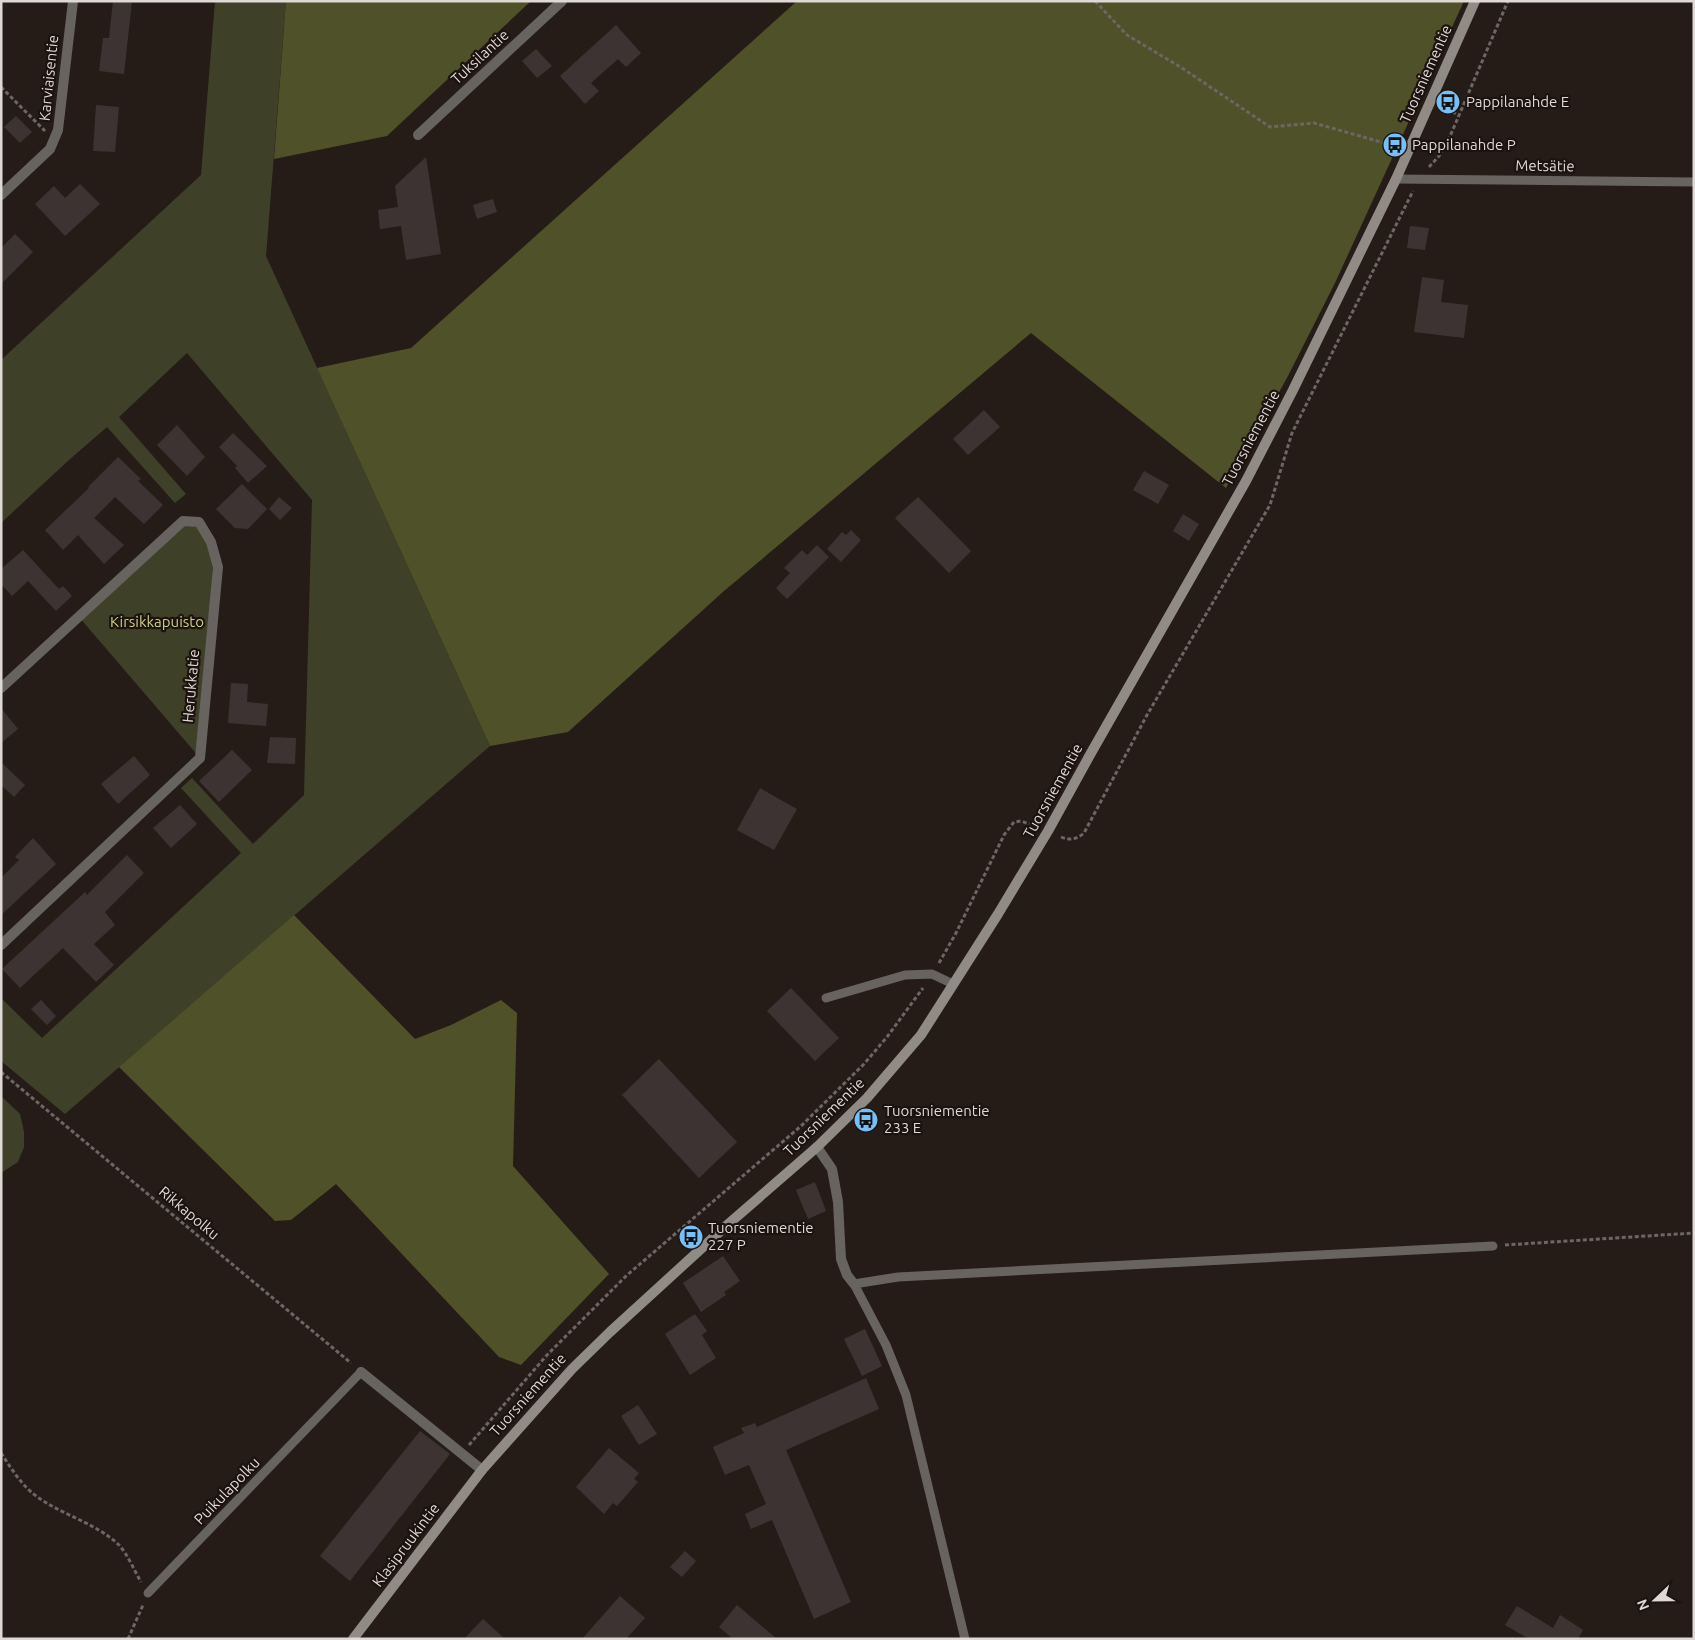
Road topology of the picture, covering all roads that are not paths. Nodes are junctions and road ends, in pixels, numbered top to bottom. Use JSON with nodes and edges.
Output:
{"nodes":[{"id":1,"x":73,"y":1,"type":"edge"},
{"id":2,"x":562,"y":1,"type":"edge"},
{"id":3,"x":1475,"y":1,"type":"edge"},
{"id":4,"x":418,"y":135,"type":"dead end"},
{"id":5,"x":1396,"y":179,"type":"junction"},
{"id":6,"x":1694,"y":182,"type":"edge"},
{"id":7,"x":1,"y":195,"type":"edge"},
{"id":8,"x":1,"y":688,"type":"edge"},
{"id":9,"x":1,"y":945,"type":"edge"},
{"id":10,"x":953,"y":984,"type":"junction"},
{"id":11,"x":826,"y":998,"type":"dead end"},
{"id":12,"x":817,"y":1147,"type":"junction"},
{"id":13,"x":1493,"y":1246,"type":"road end"},
{"id":14,"x":854,"y":1284,"type":"junction"},
{"id":15,"x":361,"y":1372,"type":"joint"},
{"id":16,"x":482,"y":1470,"type":"junction"},
{"id":17,"x":148,"y":1592,"type":"road end"},
{"id":18,"x":354,"y":1639,"type":"edge"},
{"id":19,"x":965,"y":1639,"type":"edge"}],
"edges":[{"from":1,"to":7,"type":"street","name":"Karviaisentie"},
{"from":2,"to":4,"type":"street","name":"Tuksilantie"},
{"from":3,"to":5,"type":"main road","name":"Tuorsniementie"},
{"from":5,"to":6,"type":"lane","name":"Metsätie"},
{"from":5,"to":10,"type":"main road","name":"Tuorsniementie"},
{"from":8,"to":9,"type":"street","name":"Herukkatie"},
{"from":10,"to":11,"type":"lane"},
{"from":10,"to":12,"type":"main road","name":"Tuorsniementie"},
{"from":12,"to":14,"type":"street"},
{"from":12,"to":16,"type":"main road","name":"Tuorsniementie"},
{"from":13,"to":14,"type":"lane"},
{"from":14,"to":19,"type":"lane"},
{"from":15,"to":16,"type":"street"},
{"from":15,"to":17,"type":"lane","name":"Puikulapolku"},
{"from":16,"to":18,"type":"main road","name":"Klasipruukintie"}]}
